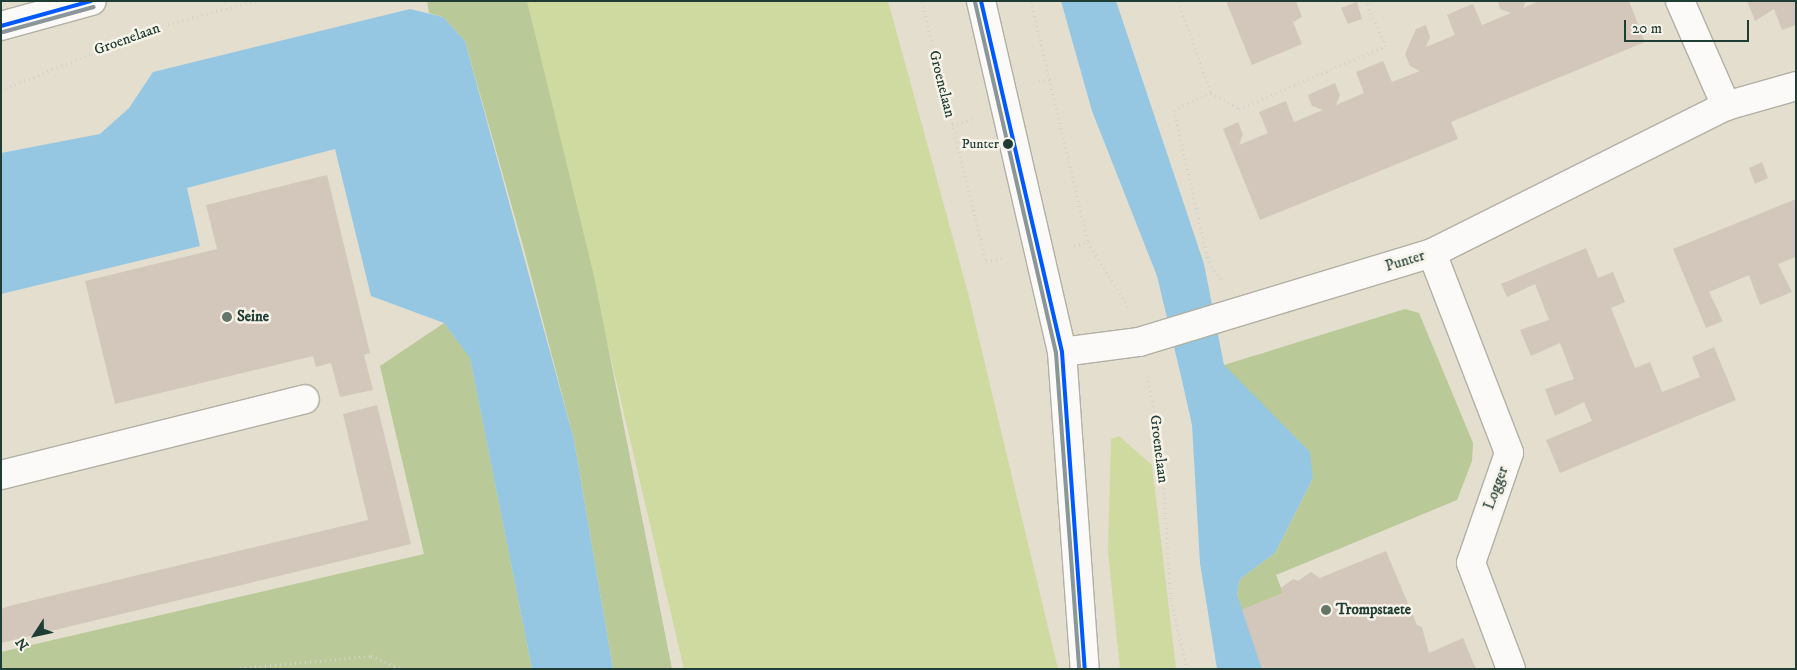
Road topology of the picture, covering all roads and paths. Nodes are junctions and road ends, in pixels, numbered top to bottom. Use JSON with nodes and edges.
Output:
{"nodes":[{"id":1,"x":92,"y":1,"type":"edge"},
{"id":2,"x":257,"y":1,"type":"edge"},
{"id":3,"x":922,"y":1,"type":"edge"},
{"id":4,"x":981,"y":1,"type":"edge"},
{"id":5,"x":1031,"y":1,"type":"edge"},
{"id":6,"x":1178,"y":1,"type":"edge"},
{"id":7,"x":1366,"y":1,"type":"edge"},
{"id":8,"x":1680,"y":1,"type":"edge"},
{"id":9,"x":1,"y":26,"type":"edge"},
{"id":10,"x":1051,"y":78,"type":"junction"},
{"id":11,"x":1040,"y":81,"type":"dead end"},
{"id":12,"x":1796,"y":86,"type":"edge"},
{"id":13,"x":1,"y":90,"type":"edge"},
{"id":14,"x":1211,"y":92,"type":"junction"},
{"id":15,"x":1726,"y":106,"type":"junction"},
{"id":16,"x":973,"y":119,"type":"dead end"},
{"id":17,"x":952,"y":125,"type":"junction"},
{"id":18,"x":1088,"y":242,"type":"junction"},
{"id":19,"x":1039,"y":251,"type":"junction"},
{"id":20,"x":1432,"y":253,"type":"junction"},
{"id":21,"x":1242,"y":312,"type":"junction"},
{"id":22,"x":1139,"y":342,"type":"junction"},
{"id":23,"x":1062,"y":352,"type":"junction"},
{"id":24,"x":305,"y":399,"type":"dead end"},
{"id":25,"x":1,"y":475,"type":"edge"},
{"id":26,"x":230,"y":669,"type":"edge"},
{"id":27,"x":401,"y":669,"type":"edge"},
{"id":28,"x":1085,"y":669,"type":"edge"},
{"id":29,"x":1187,"y":669,"type":"edge"},
{"id":30,"x":1510,"y":669,"type":"edge"}],
"edges":[{"from":1,"to":9,"type":"street"},
{"from":2,"to":13,"type":"path","name":"Groenelaan"},
{"from":3,"to":17,"type":"path","name":"Groenelaan"},
{"from":4,"to":19,"type":"street"},
{"from":5,"to":10,"type":"path","name":"Groenelaan"},
{"from":6,"to":14,"type":"path"},
{"from":7,"to":14,"type":"path"},
{"from":8,"to":15,"type":"street"},
{"from":10,"to":11,"type":"path"},
{"from":10,"to":18,"type":"path","name":"Groenelaan"},
{"from":12,"to":15,"type":"street","name":"Punter"},
{"from":14,"to":21,"type":"path"},
{"from":15,"to":20,"type":"street","name":"Punter"},
{"from":16,"to":17,"type":"path"},
{"from":17,"to":19,"type":"path","name":"Groenelaan"},
{"from":18,"to":19,"type":"path","name":"Groenelaan"},
{"from":18,"to":22,"type":"path","name":"Groenelaan"},
{"from":19,"to":23,"type":"street"},
{"from":20,"to":21,"type":"street","name":"Punter"},
{"from":20,"to":30,"type":"street","name":"Logger"},
{"from":21,"to":22,"type":"street","name":"Punter"},
{"from":22,"to":23,"type":"street","name":"Punter"},
{"from":22,"to":29,"type":"path","name":"Groenelaan"},
{"from":23,"to":28,"type":"street"},
{"from":24,"to":25,"type":"street"},
{"from":26,"to":27,"type":"path"}]}
